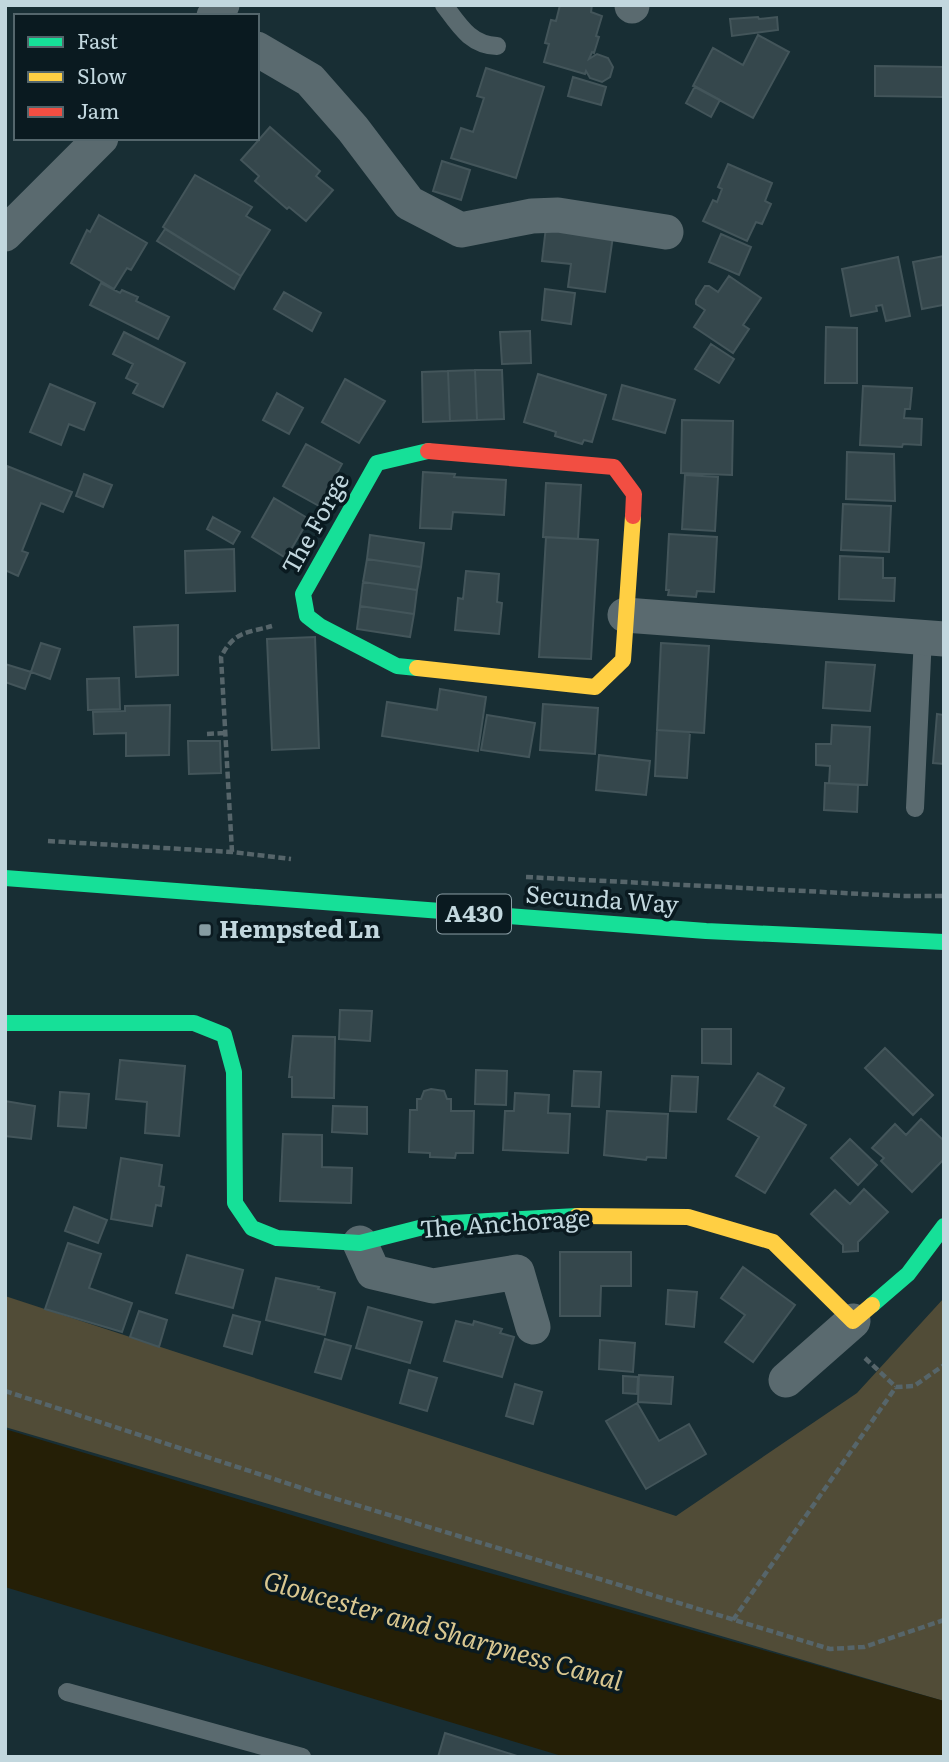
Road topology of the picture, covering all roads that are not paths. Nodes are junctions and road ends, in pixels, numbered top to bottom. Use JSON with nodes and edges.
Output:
{"nodes":[{"id":1,"x":444,"y":5,"type":"edge"},
{"id":2,"x":497,"y":46,"type":"dead end"},
{"id":3,"x":259,"y":50,"type":"edge"},
{"id":4,"x":99,"y":140,"type":"edge"},
{"id":5,"x":666,"y":232,"type":"dead end"},
{"id":6,"x":5,"y":234,"type":"edge"},
{"id":7,"x":625,"y":615,"type":"junction"},
{"id":8,"x":933,"y":637,"type":"edge"},
{"id":9,"x":915,"y":808,"type":"dead end"},
{"id":10,"x":5,"y":878,"type":"edge"},
{"id":11,"x":944,"y":942,"type":"edge"},
{"id":12,"x":5,"y":1023,"type":"edge"},
{"id":13,"x":944,"y":1226,"type":"edge"},
{"id":14,"x":360,"y":1243,"type":"junction"},
{"id":15,"x":533,"y":1327,"type":"dead end"},
{"id":16,"x":846,"y":1327,"type":"junction"},
{"id":17,"x":786,"y":1380,"type":"dead end"},
{"id":18,"x":67,"y":1692,"type":"dead end"},
{"id":19,"x":302,"y":1757,"type":"edge"}],
"edges":[{"from":1,"to":2,"type":"lane"},
{"from":3,"to":5,"type":"street"},
{"from":4,"to":6,"type":"street"},
{"from":7,"to":7,"type":"street","name":"The Forge"},
{"from":7,"to":8,"type":"street"},
{"from":8,"to":9,"type":"lane"},
{"from":10,"to":11,"type":"street","name":"Secunda Way","number":"A430"},
{"from":12,"to":14,"type":"street","name":"The Anchorage"},
{"from":13,"to":16,"type":"street"},
{"from":14,"to":15,"type":"street"},
{"from":14,"to":16,"type":"street","name":"The Anchorage"},
{"from":16,"to":17,"type":"street"},
{"from":18,"to":19,"type":"lane"}]}
